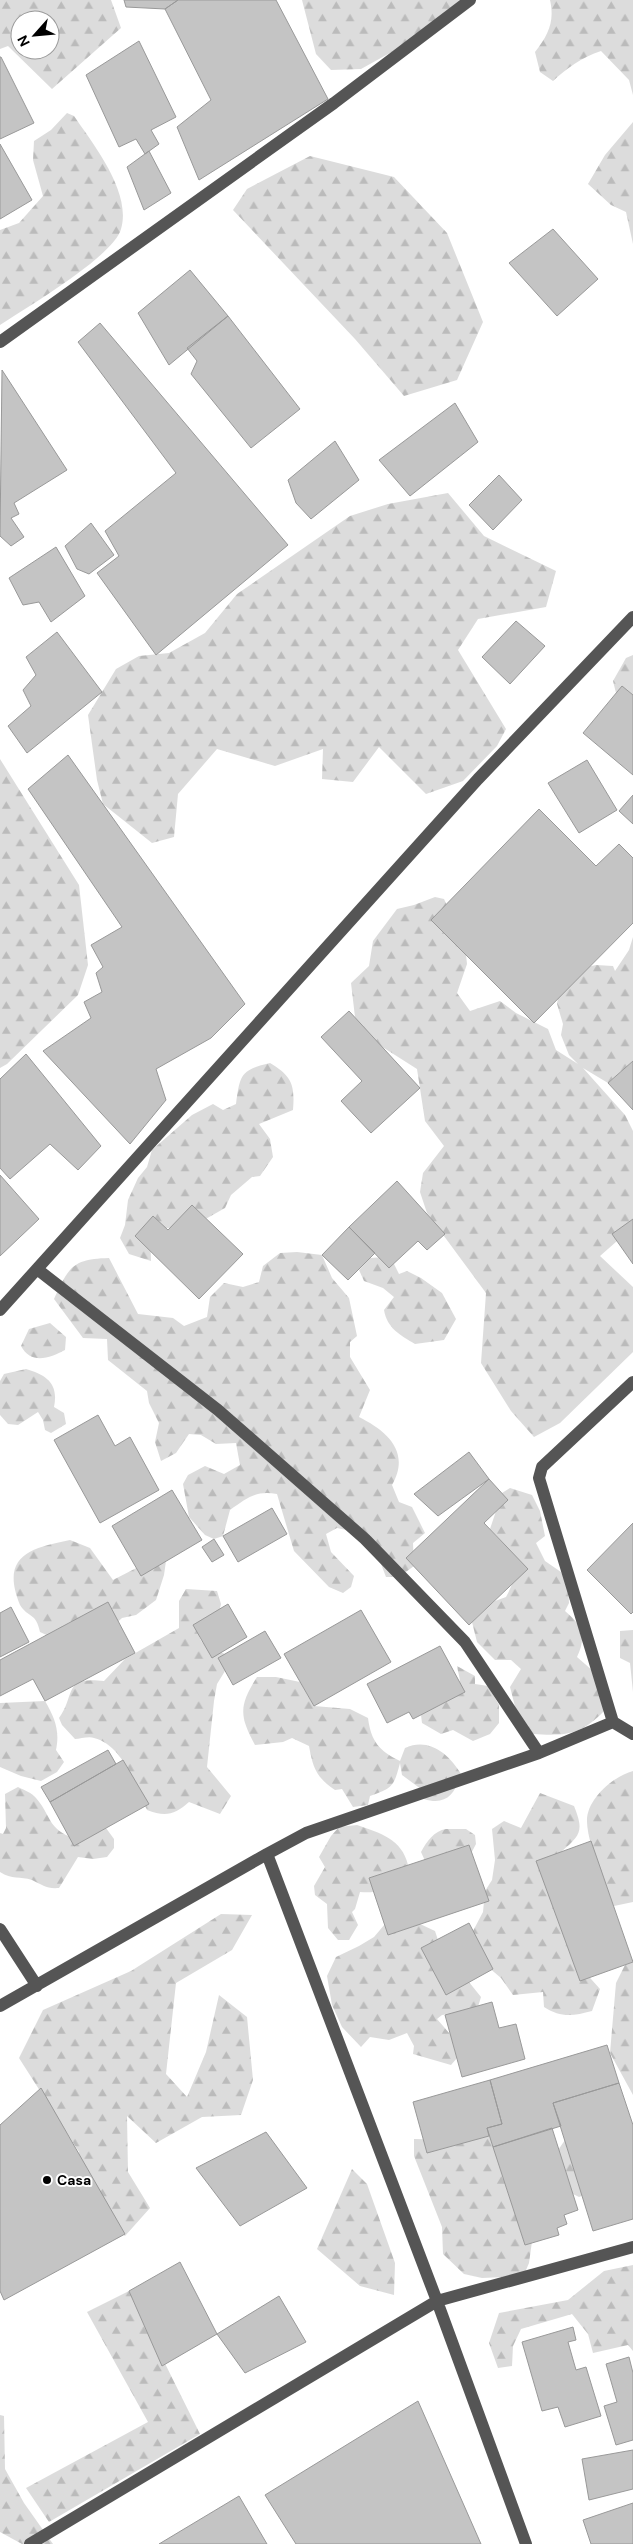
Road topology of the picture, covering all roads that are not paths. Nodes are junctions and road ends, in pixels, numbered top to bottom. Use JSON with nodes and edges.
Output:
{"nodes":[{"id":1,"x":470,"y":0,"type":"edge"},
{"id":2,"x":0,"y":342,"type":"edge"},
{"id":3,"x":633,"y":617,"type":"edge"},
{"id":4,"x":37,"y":1269,"type":"junction"},
{"id":5,"x":0,"y":1310,"type":"edge"},
{"id":6,"x":633,"y":1382,"type":"edge"},
{"id":7,"x":613,"y":1722,"type":"junction"},
{"id":8,"x":633,"y":1734,"type":"edge"},
{"id":9,"x":538,"y":1753,"type":"junction"},
{"id":10,"x":268,"y":1854,"type":"junction"},
{"id":11,"x":0,"y":1929,"type":"edge"},
{"id":12,"x":37,"y":1986,"type":"junction"},
{"id":13,"x":0,"y":2006,"type":"edge"},
{"id":14,"x":633,"y":2247,"type":"edge"},
{"id":15,"x":437,"y":2300,"type":"junction"},
{"id":16,"x":30,"y":2544,"type":"edge"},
{"id":17,"x":526,"y":2544,"type":"edge"}],
"edges":[{"from":1,"to":2,"type":"street"},
{"from":3,"to":4,"type":"street"},
{"from":4,"to":5,"type":"street"},
{"from":4,"to":9,"type":"street"},
{"from":6,"to":7,"type":"street"},
{"from":7,"to":8,"type":"street"},
{"from":7,"to":9,"type":"street"},
{"from":9,"to":10,"type":"street"},
{"from":10,"to":12,"type":"street"},
{"from":10,"to":15,"type":"street"},
{"from":11,"to":12,"type":"street"},
{"from":12,"to":13,"type":"street"},
{"from":14,"to":15,"type":"street"},
{"from":15,"to":16,"type":"street"},
{"from":15,"to":17,"type":"street"}]}
